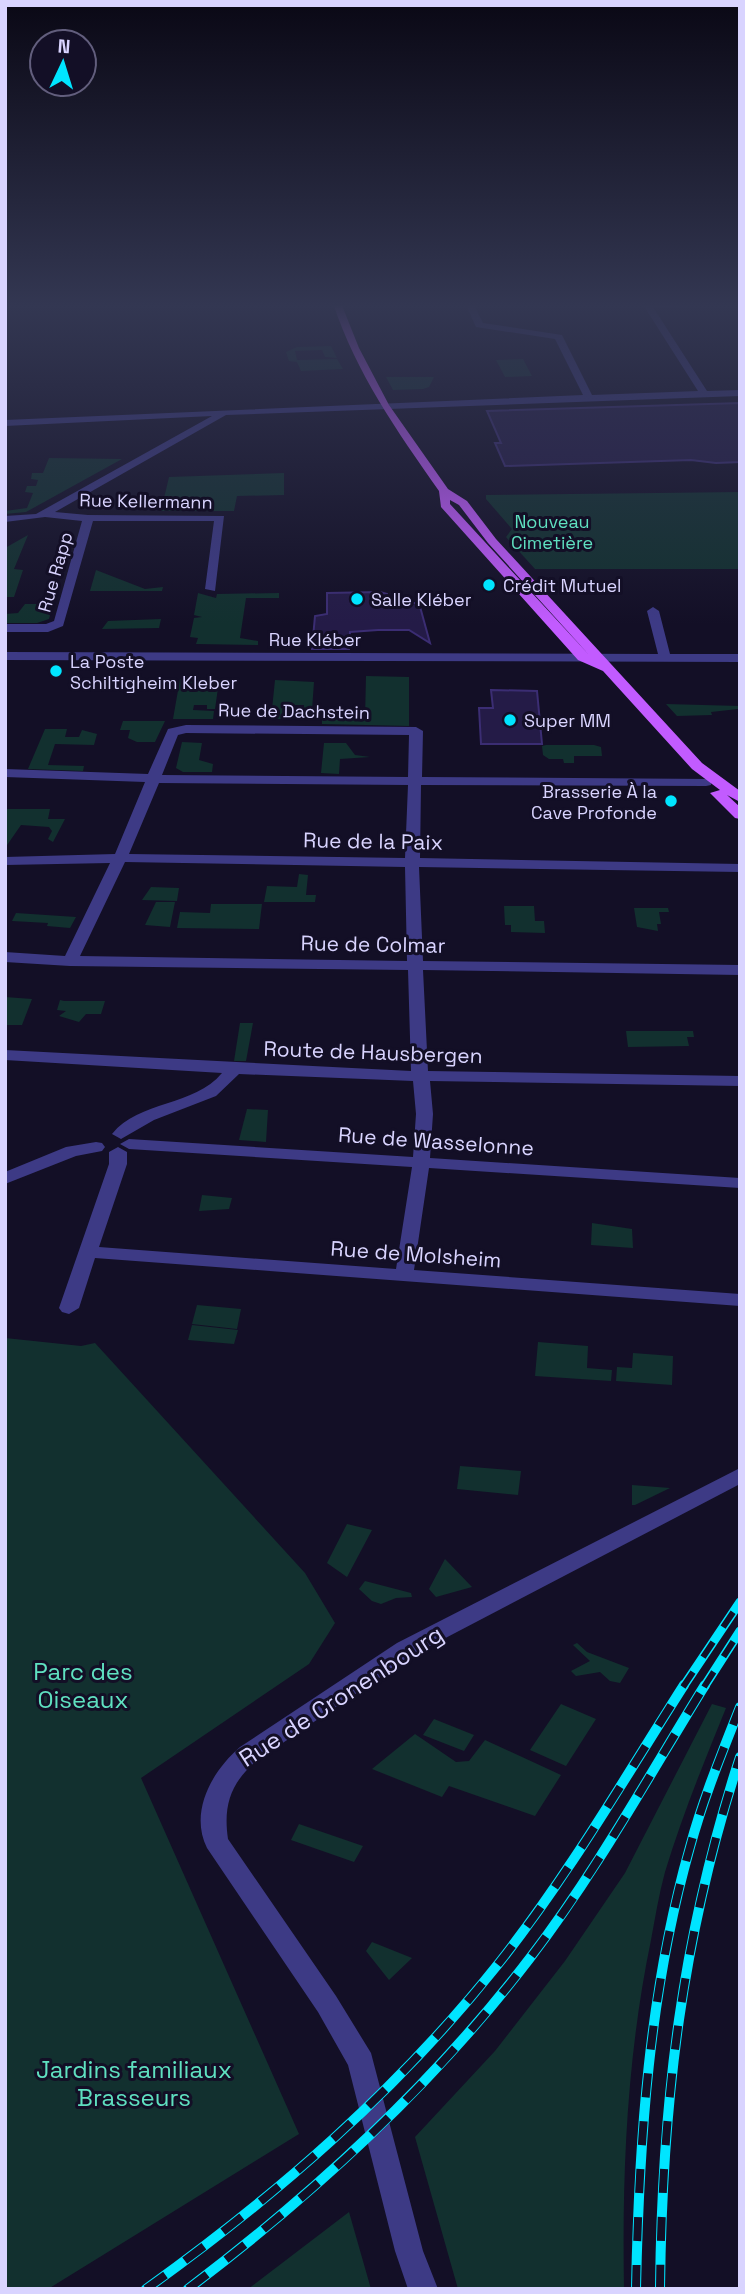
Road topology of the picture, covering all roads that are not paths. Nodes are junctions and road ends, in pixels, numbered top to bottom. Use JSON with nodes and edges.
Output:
{"nodes":[{"id":1,"x":283,"y":410,"type":"edge"},
{"id":2,"x":388,"y":410,"type":"edge"},
{"id":3,"x":224,"y":413,"type":"junction"},
{"id":4,"x":5,"y":423,"type":"edge"},
{"id":5,"x":444,"y":491,"type":"junction"},
{"id":6,"x":41,"y":515,"type":"junction"},
{"id":7,"x":88,"y":518,"type":"junction"},
{"id":8,"x":5,"y":519,"type":"edge"},
{"id":9,"x":211,"y":589,"type":"dead end"},
{"id":10,"x":653,"y":611,"type":"dead end"},
{"id":11,"x":5,"y":628,"type":"edge"},
{"id":12,"x":5,"y":656,"type":"edge"},
{"id":13,"x":582,"y":657,"type":"junction"},
{"id":14,"x":665,"y":657,"type":"junction"},
{"id":15,"x":740,"y":658,"type":"edge"},
{"id":16,"x":602,"y":663,"type":"junction"},
{"id":17,"x":697,"y":766,"type":"junction"},
{"id":18,"x":5,"y":773,"type":"edge"},
{"id":19,"x":152,"y":778,"type":"junction"},
{"id":20,"x":413,"y":780,"type":"junction"},
{"id":21,"x":706,"y":782,"type":"junction"},
{"id":22,"x":740,"y":798,"type":"edge"},
{"id":23,"x":740,"y":815,"type":"edge"},
{"id":24,"x":120,"y":858,"type":"junction"},
{"id":25,"x":5,"y":861,"type":"edge"},
{"id":26,"x":412,"y":863,"type":"junction"},
{"id":27,"x":740,"y":868,"type":"edge"},
{"id":28,"x":5,"y":957,"type":"edge"},
{"id":29,"x":70,"y":961,"type":"junction"},
{"id":30,"x":418,"y":966,"type":"junction"},
{"id":31,"x":740,"y":970,"type":"edge"},
{"id":32,"x":5,"y":1055,"type":"edge"},
{"id":33,"x":232,"y":1071,"type":"junction"},
{"id":34,"x":422,"y":1077,"type":"junction"},
{"id":35,"x":740,"y":1081,"type":"edge"},
{"id":36,"x":123,"y":1143,"type":"junction"},
{"id":37,"x":420,"y":1163,"type":"junction"},
{"id":38,"x":5,"y":1179,"type":"edge"},
{"id":39,"x":740,"y":1182,"type":"edge"},
{"id":40,"x":88,"y":1252,"type":"junction"},
{"id":41,"x":404,"y":1276,"type":"junction"},
{"id":42,"x":740,"y":1300,"type":"edge"},
{"id":43,"x":69,"y":1308,"type":"dead end"},
{"id":44,"x":740,"y":1475,"type":"edge"},
{"id":45,"x":423,"y":2289,"type":"edge"}],
"edges":[{"from":1,"to":3,"type":"street"},
{"from":2,"to":5,"type":"main road"},
{"from":3,"to":4,"type":"street"},
{"from":3,"to":6,"type":"street"},
{"from":5,"to":13,"type":"main road"},
{"from":5,"to":16,"type":"main road"},
{"from":6,"to":7,"type":"street","name":"Rue Kellermann"},
{"from":6,"to":8,"type":"street","name":"Rue Kellermann"},
{"from":7,"to":9,"type":"street","name":"Rue Kellermann"},
{"from":7,"to":11,"type":"street","name":"Rue Rapp"},
{"from":10,"to":14,"type":"street"},
{"from":12,"to":13,"type":"street","name":"Rue Kléber"},
{"from":13,"to":16,"type":"main road"},
{"from":14,"to":15,"type":"street"},
{"from":14,"to":16,"type":"street"},
{"from":16,"to":17,"type":"main road"},
{"from":17,"to":21,"type":"main road"},
{"from":17,"to":22,"type":"main road"},
{"from":18,"to":19,"type":"street"},
{"from":19,"to":20,"type":"street"},
{"from":19,"to":20,"type":"street","name":"Rue de Dachstein"},
{"from":19,"to":24,"type":"street","name":"Rue de Dachstein"},
{"from":20,"to":21,"type":"street"},
{"from":20,"to":26,"type":"street"},
{"from":21,"to":23,"type":"main road"},
{"from":24,"to":25,"type":"street","name":"Rue de la Paix"},
{"from":24,"to":26,"type":"street","name":"Rue de la Paix"},
{"from":24,"to":29,"type":"street","name":"Rue de Dachstein"},
{"from":26,"to":27,"type":"street","name":"Rue de la Paix"},
{"from":26,"to":30,"type":"street"},
{"from":28,"to":29,"type":"street","name":"Rue de Colmar"},
{"from":29,"to":30,"type":"street","name":"Rue de Colmar"},
{"from":30,"to":31,"type":"street","name":"Rue de Colmar"},
{"from":30,"to":34,"type":"street"},
{"from":32,"to":33,"type":"street","name":"Route de Hausbergen"},
{"from":33,"to":34,"type":"street","name":"Route de Hausbergen"},
{"from":33,"to":36,"type":"street"},
{"from":34,"to":35,"type":"street","name":"Route de Hausbergen"},
{"from":34,"to":37,"type":"street"},
{"from":36,"to":37,"type":"street","name":"Rue de Wasselonne"},
{"from":36,"to":38,"type":"street"},
{"from":36,"to":40,"type":"street"},
{"from":37,"to":39,"type":"street","name":"Rue de Wasselonne"},
{"from":37,"to":41,"type":"street"},
{"from":40,"to":41,"type":"street","name":"Rue de Molsheim"},
{"from":40,"to":43,"type":"street"},
{"from":41,"to":42,"type":"street","name":"Rue de Molsheim"},
{"from":44,"to":45,"type":"street","name":"Rue de Cronenbourg"}]}
